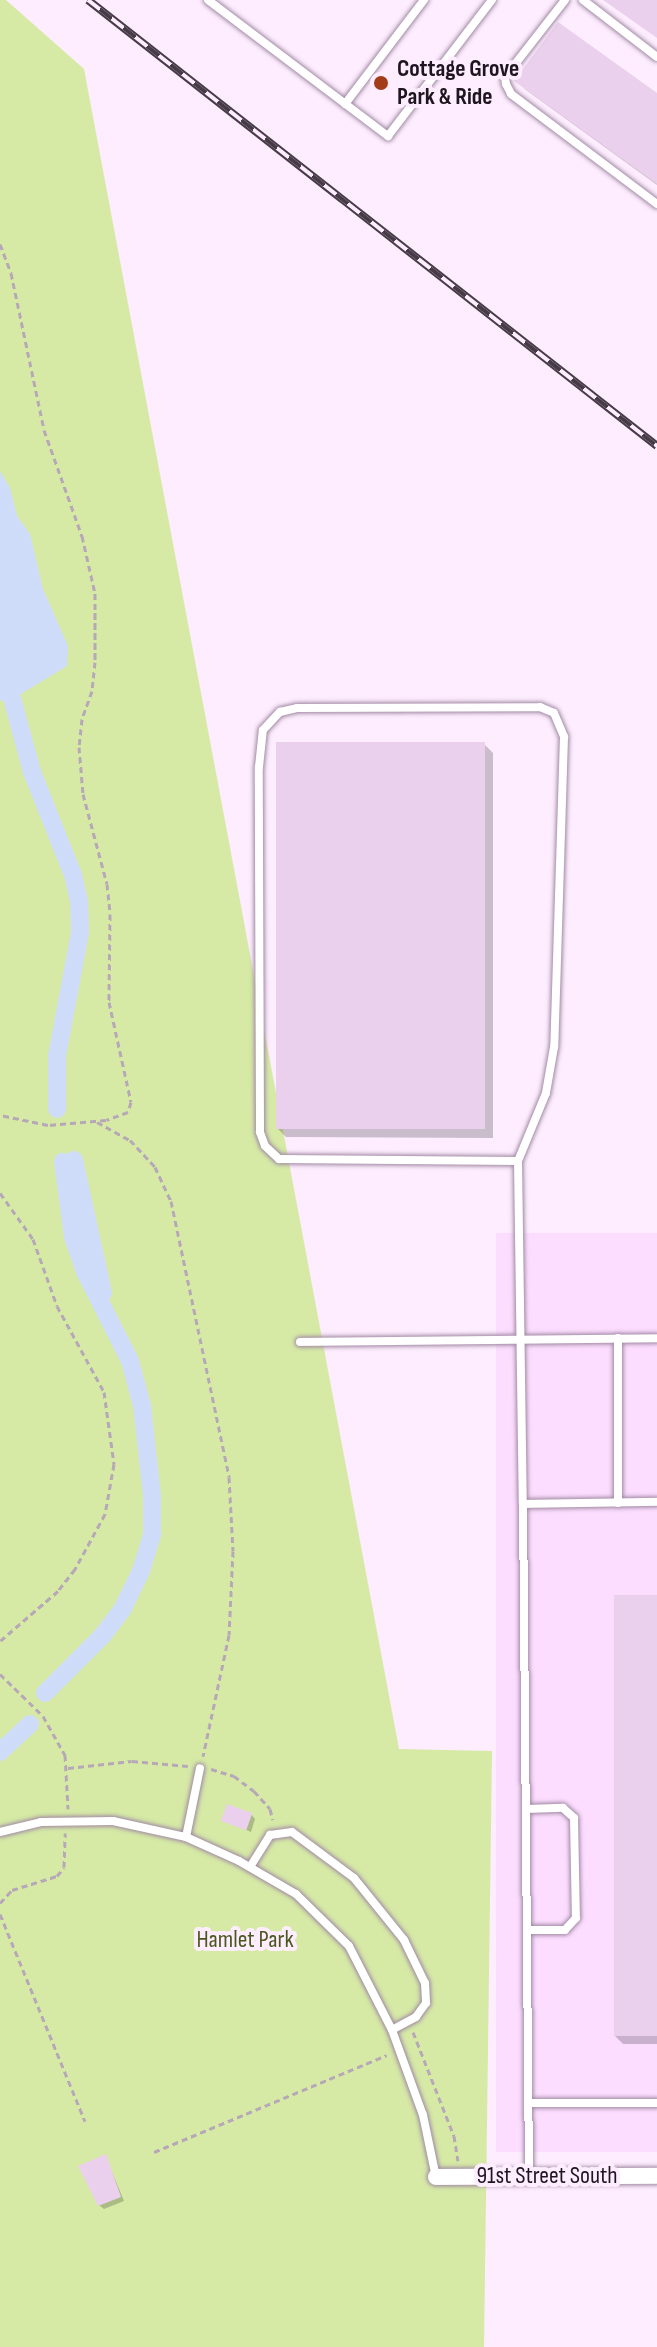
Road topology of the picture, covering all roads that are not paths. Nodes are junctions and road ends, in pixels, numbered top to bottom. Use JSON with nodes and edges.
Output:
{"nodes":[{"id":1,"x":208,"y":0,"type":"edge"},
{"id":2,"x":424,"y":0,"type":"edge"},
{"id":3,"x":492,"y":0,"type":"edge"},
{"id":4,"x":565,"y":0,"type":"edge"},
{"id":5,"x":583,"y":0,"type":"edge"},
{"id":6,"x":657,"y":57,"type":"edge"},
{"id":7,"x":345,"y":104,"type":"junction"},
{"id":8,"x":657,"y":204,"type":"edge"},
{"id":9,"x":518,"y":1161,"type":"junction"},
{"id":10,"x":522,"y":1338,"type":"junction"},
{"id":11,"x":618,"y":1338,"type":"junction"},
{"id":12,"x":657,"y":1338,"type":"edge"},
{"id":13,"x":300,"y":1342,"type":"dead end"},
{"id":14,"x":657,"y":1502,"type":"edge"},
{"id":15,"x":618,"y":1503,"type":"junction"},
{"id":16,"x":523,"y":1504,"type":"junction"},
{"id":17,"x":200,"y":1768,"type":"road end"},
{"id":18,"x":526,"y":1809,"type":"junction"},
{"id":19,"x":0,"y":1832,"type":"edge"},
{"id":20,"x":186,"y":1837,"type":"junction"},
{"id":21,"x":250,"y":1867,"type":"junction"},
{"id":22,"x":527,"y":1930,"type":"junction"},
{"id":23,"x":392,"y":2030,"type":"junction"},
{"id":24,"x":529,"y":2103,"type":"junction"},
{"id":25,"x":657,"y":2103,"type":"edge"},
{"id":26,"x":529,"y":2176,"type":"junction"},
{"id":27,"x":657,"y":2176,"type":"edge"},
{"id":28,"x":436,"y":2177,"type":"joint"}],
"edges":[{"from":1,"to":7,"type":"lane"},
{"from":2,"to":7,"type":"lane"},
{"from":3,"to":7,"type":"lane"},
{"from":4,"to":8,"type":"lane"},
{"from":5,"to":6,"type":"lane"},
{"from":9,"to":9,"type":"lane"},
{"from":9,"to":10,"type":"lane"},
{"from":10,"to":11,"type":"lane"},
{"from":10,"to":13,"type":"lane"},
{"from":10,"to":16,"type":"lane"},
{"from":11,"to":12,"type":"lane"},
{"from":11,"to":15,"type":"lane"},
{"from":14,"to":15,"type":"lane"},
{"from":15,"to":16,"type":"lane"},
{"from":16,"to":18,"type":"lane"},
{"from":17,"to":20,"type":"lane"},
{"from":18,"to":22,"type":"lane"},
{"from":18,"to":22,"type":"lane"},
{"from":19,"to":20,"type":"lane"},
{"from":20,"to":21,"type":"lane"},
{"from":21,"to":23,"type":"lane"},
{"from":21,"to":23,"type":"lane"},
{"from":22,"to":24,"type":"lane"},
{"from":23,"to":28,"type":"lane"},
{"from":24,"to":25,"type":"lane"},
{"from":24,"to":26,"type":"lane"},
{"from":26,"to":27,"type":"street","name":"91st Street South"},
{"from":26,"to":28,"type":"street","name":"91st Street South"}]}
